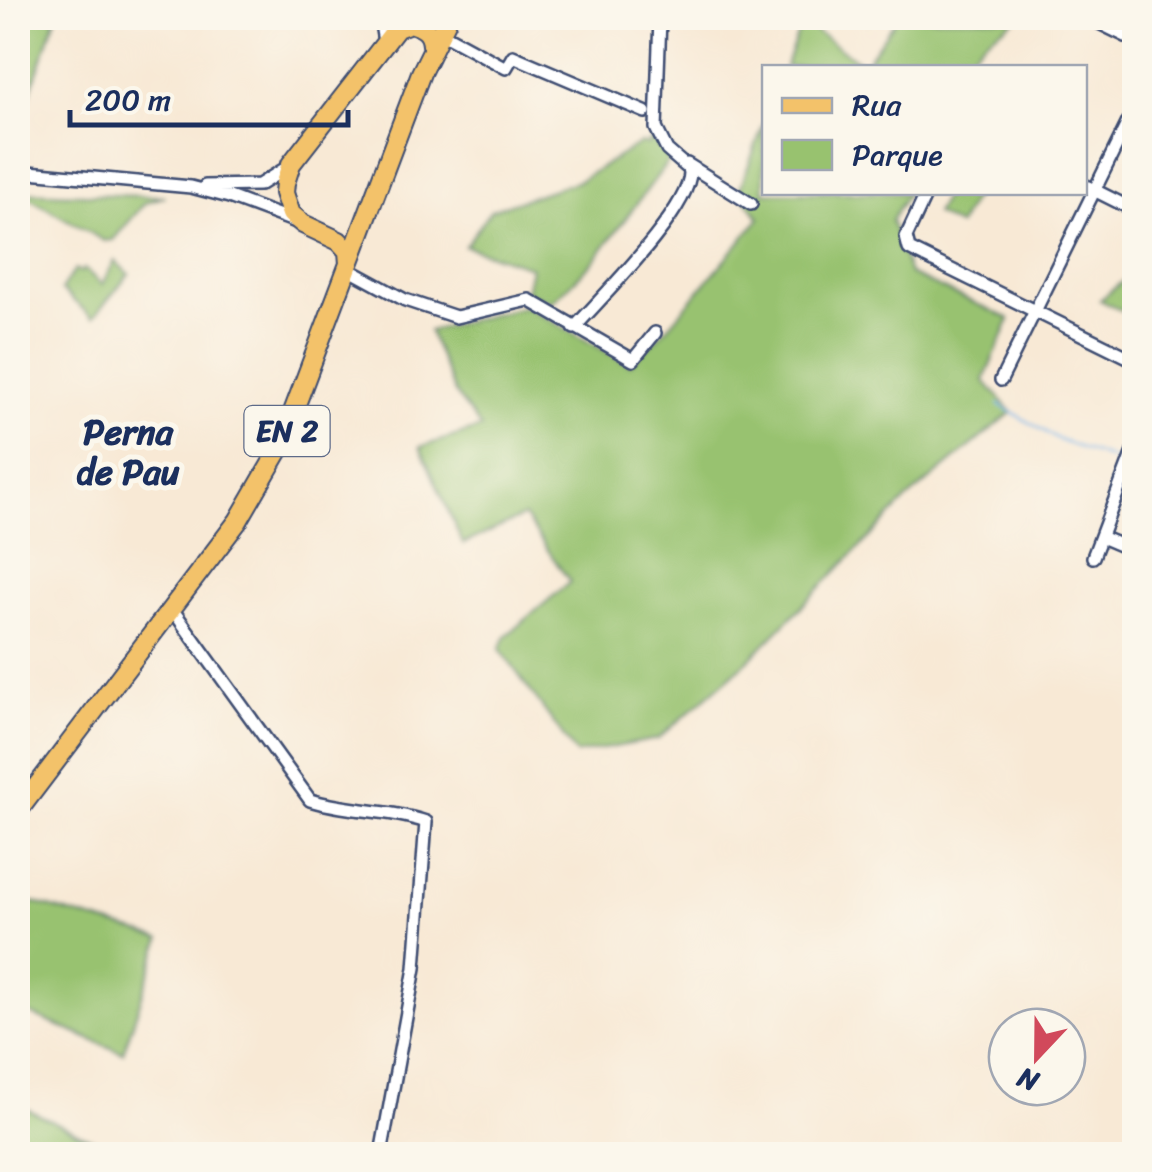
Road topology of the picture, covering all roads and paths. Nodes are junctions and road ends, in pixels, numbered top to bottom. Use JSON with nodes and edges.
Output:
{"nodes":[{"id":1,"x":380,"y":18,"type":"edge"},
{"id":2,"x":660,"y":18,"type":"edge"},
{"id":3,"x":1089,"y":18,"type":"edge"},
{"id":4,"x":406,"y":22,"type":"edge"},
{"id":5,"x":442,"y":28,"type":"edge"},
{"id":6,"x":1134,"y":40,"type":"edge"},
{"id":7,"x":384,"y":43,"type":"junction"},
{"id":8,"x":1134,"y":110,"type":"edge"},
{"id":9,"x":645,"y":112,"type":"dead end"},
{"id":10,"x":683,"y":162,"type":"junction"},
{"id":11,"x":292,"y":164,"type":"junction"},
{"id":12,"x":18,"y":171,"type":"edge"},
{"id":13,"x":191,"y":187,"type":"junction"},
{"id":14,"x":1090,"y":188,"type":"edge"},
{"id":15,"x":926,"y":195,"type":"edge"},
{"id":16,"x":1087,"y":195,"type":"edge"},
{"id":17,"x":751,"y":204,"type":"dead end"},
{"id":18,"x":1134,"y":210,"type":"edge"},
{"id":19,"x":303,"y":224,"type":"junction"},
{"id":20,"x":361,"y":234,"type":"junction"},
{"id":21,"x":338,"y":241,"type":"junction"},
{"id":22,"x":349,"y":267,"type":"junction"},
{"id":23,"x":1035,"y":311,"type":"junction"},
{"id":24,"x":574,"y":328,"type":"junction"},
{"id":25,"x":655,"y":333,"type":"dead end"},
{"id":26,"x":1134,"y":360,"type":"edge"},
{"id":27,"x":1001,"y":380,"type":"dead end"},
{"id":28,"x":1133,"y":451,"type":"edge"},
{"id":29,"x":1100,"y":538,"type":"junction"},
{"id":30,"x":1134,"y":551,"type":"edge"},
{"id":31,"x":1094,"y":556,"type":"dead end"},
{"id":32,"x":172,"y":609,"type":"junction"},
{"id":33,"x":18,"y":811,"type":"edge"},
{"id":34,"x":382,"y":1154,"type":"edge"}],
"edges":[{"from":1,"to":7,"type":"street"},
{"from":2,"to":10,"type":"street"},
{"from":3,"to":6,"type":"street"},
{"from":4,"to":5,"type":"main road"},
{"from":4,"to":7,"type":"main road"},
{"from":5,"to":9,"type":"street"},
{"from":5,"to":20,"type":"main road","number":"EN 2"},
{"from":7,"to":11,"type":"main road"},
{"from":8,"to":14,"type":"street"},
{"from":10,"to":17,"type":"street"},
{"from":10,"to":24,"type":"street"},
{"from":11,"to":13,"type":"street"},
{"from":11,"to":19,"type":"main road"},
{"from":12,"to":13,"type":"street"},
{"from":13,"to":19,"type":"street"},
{"from":14,"to":18,"type":"street"},
{"from":15,"to":23,"type":"street"},
{"from":16,"to":23,"type":"street"},
{"from":19,"to":21,"type":"main road"},
{"from":20,"to":21,"type":"main road"},
{"from":20,"to":22,"type":"main road","number":"EN 2"},
{"from":21,"to":22,"type":"main road"},
{"from":22,"to":24,"type":"street"},
{"from":22,"to":32,"type":"main road","number":"EN 2"},
{"from":23,"to":26,"type":"street"},
{"from":23,"to":27,"type":"street"},
{"from":24,"to":25,"type":"street"},
{"from":28,"to":29,"type":"street"},
{"from":29,"to":30,"type":"street"},
{"from":29,"to":31,"type":"street"},
{"from":32,"to":33,"type":"main road","number":"EN 2"},
{"from":32,"to":34,"type":"street"}]}
